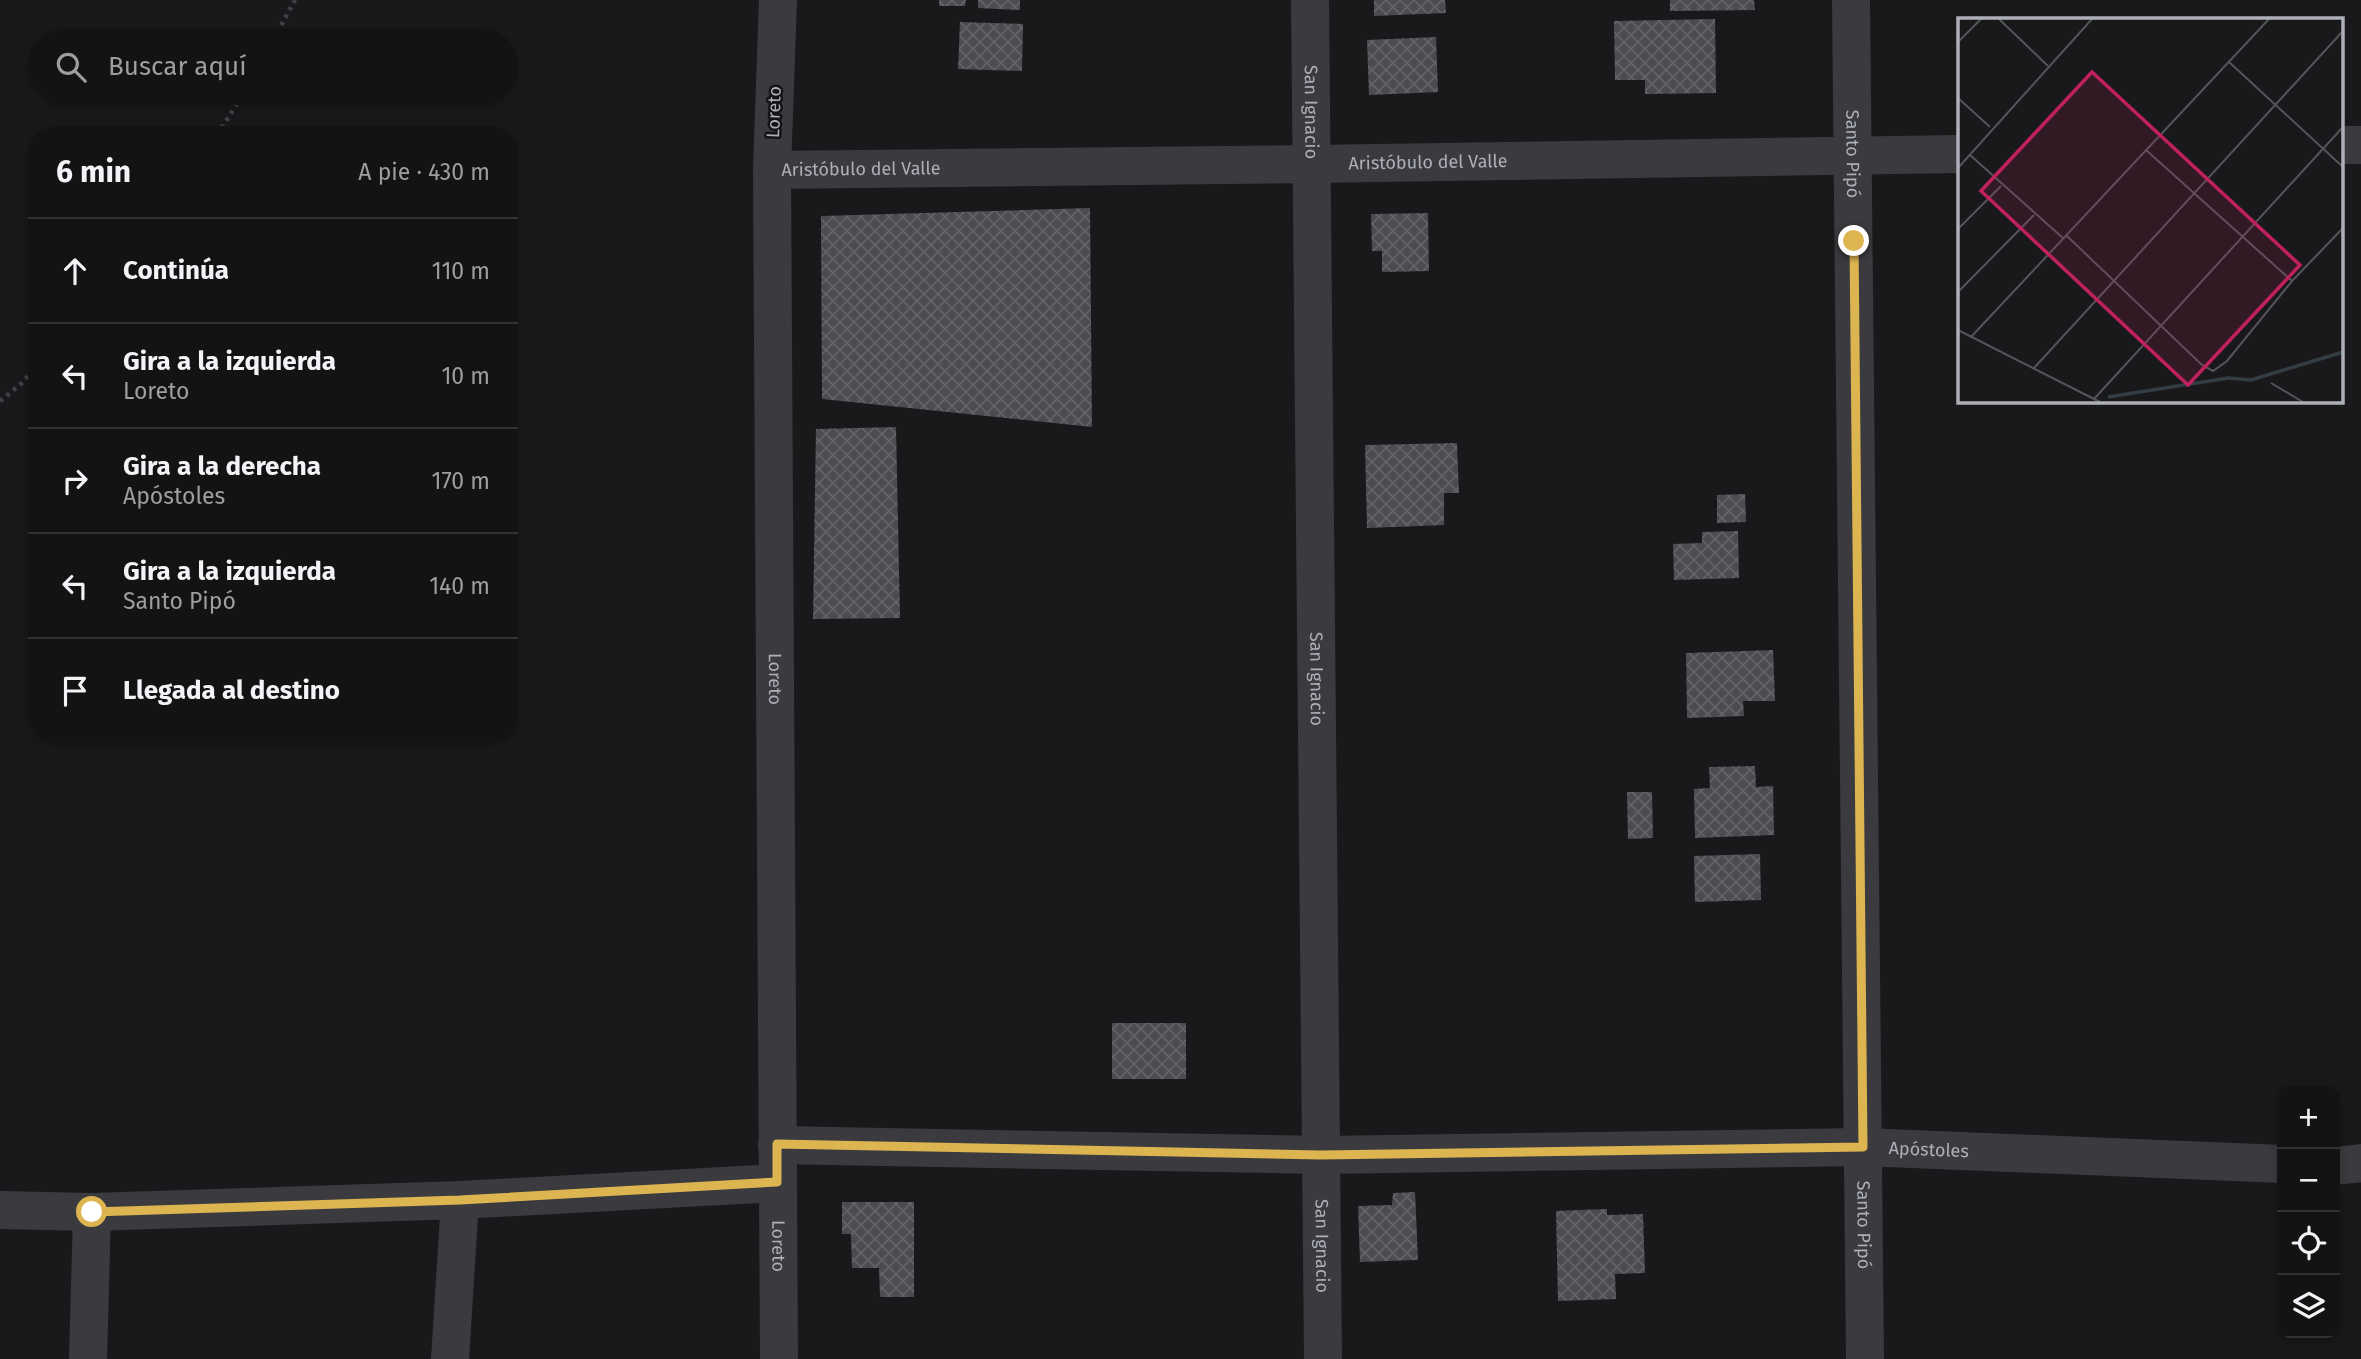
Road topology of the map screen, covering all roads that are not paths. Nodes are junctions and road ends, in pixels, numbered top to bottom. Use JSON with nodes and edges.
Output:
{"nodes":[{"id":1,"x":778,"y":0,"type":"edge"},
{"id":2,"x":1310,"y":0,"type":"edge"},
{"id":3,"x":1851,"y":0,"type":"edge"},
{"id":4,"x":1958,"y":153,"type":"edge"},
{"id":5,"x":1853,"y":156,"type":"junction"},
{"id":6,"x":1311,"y":164,"type":"junction"},
{"id":7,"x":772,"y":170,"type":"junction"},
{"id":8,"x":777,"y":1144,"type":"junction"},
{"id":9,"x":1863,"y":1147,"type":"junction"},
{"id":10,"x":1321,"y":1155,"type":"junction"},
{"id":11,"x":2361,"y":1163,"type":"edge"},
{"id":12,"x":2277,"y":1164,"type":"edge"},
{"id":13,"x":2340,"y":1165,"type":"edge"},
{"id":14,"x":777,"y":1182,"type":"junction"},
{"id":15,"x":460,"y":1200,"type":"junction"},
{"id":16,"x":0,"y":1210,"type":"edge"},
{"id":17,"x":92,"y":1212,"type":"junction"},
{"id":18,"x":88,"y":1359,"type":"edge"},
{"id":19,"x":450,"y":1359,"type":"edge"},
{"id":20,"x":779,"y":1359,"type":"edge"},
{"id":21,"x":1323,"y":1359,"type":"edge"},
{"id":22,"x":1865,"y":1359,"type":"edge"}],
"edges":[{"from":1,"to":7,"type":"street","name":"Loreto"},
{"from":2,"to":6,"type":"street","name":"San Ignacio"},
{"from":3,"to":5,"type":"street","name":"Santo Pipó"},
{"from":4,"to":5,"type":"street","name":"Aristóbulo del Valle"},
{"from":5,"to":6,"type":"street","name":"Aristóbulo del Valle"},
{"from":5,"to":9,"type":"street","name":"Santo Pipó"},
{"from":6,"to":7,"type":"street","name":"Aristóbulo del Valle"},
{"from":6,"to":10,"type":"street","name":"San Ignacio"},
{"from":7,"to":8,"type":"street","name":"Loreto"},
{"from":8,"to":10,"type":"street","name":"Apóstoles"},
{"from":8,"to":14,"type":"street","name":"Loreto"},
{"from":9,"to":10,"type":"street","name":"Apóstoles"},
{"from":9,"to":12,"type":"street","name":"Apóstoles"},
{"from":9,"to":22,"type":"street","name":"Santo Pipó"},
{"from":10,"to":21,"type":"street","name":"San Ignacio"},
{"from":11,"to":13,"type":"street"},
{"from":14,"to":15,"type":"street"},
{"from":14,"to":20,"type":"street","name":"Loreto"},
{"from":15,"to":17,"type":"street"},
{"from":15,"to":19,"type":"street"},
{"from":16,"to":17,"type":"street"},
{"from":17,"to":18,"type":"street"}]}
